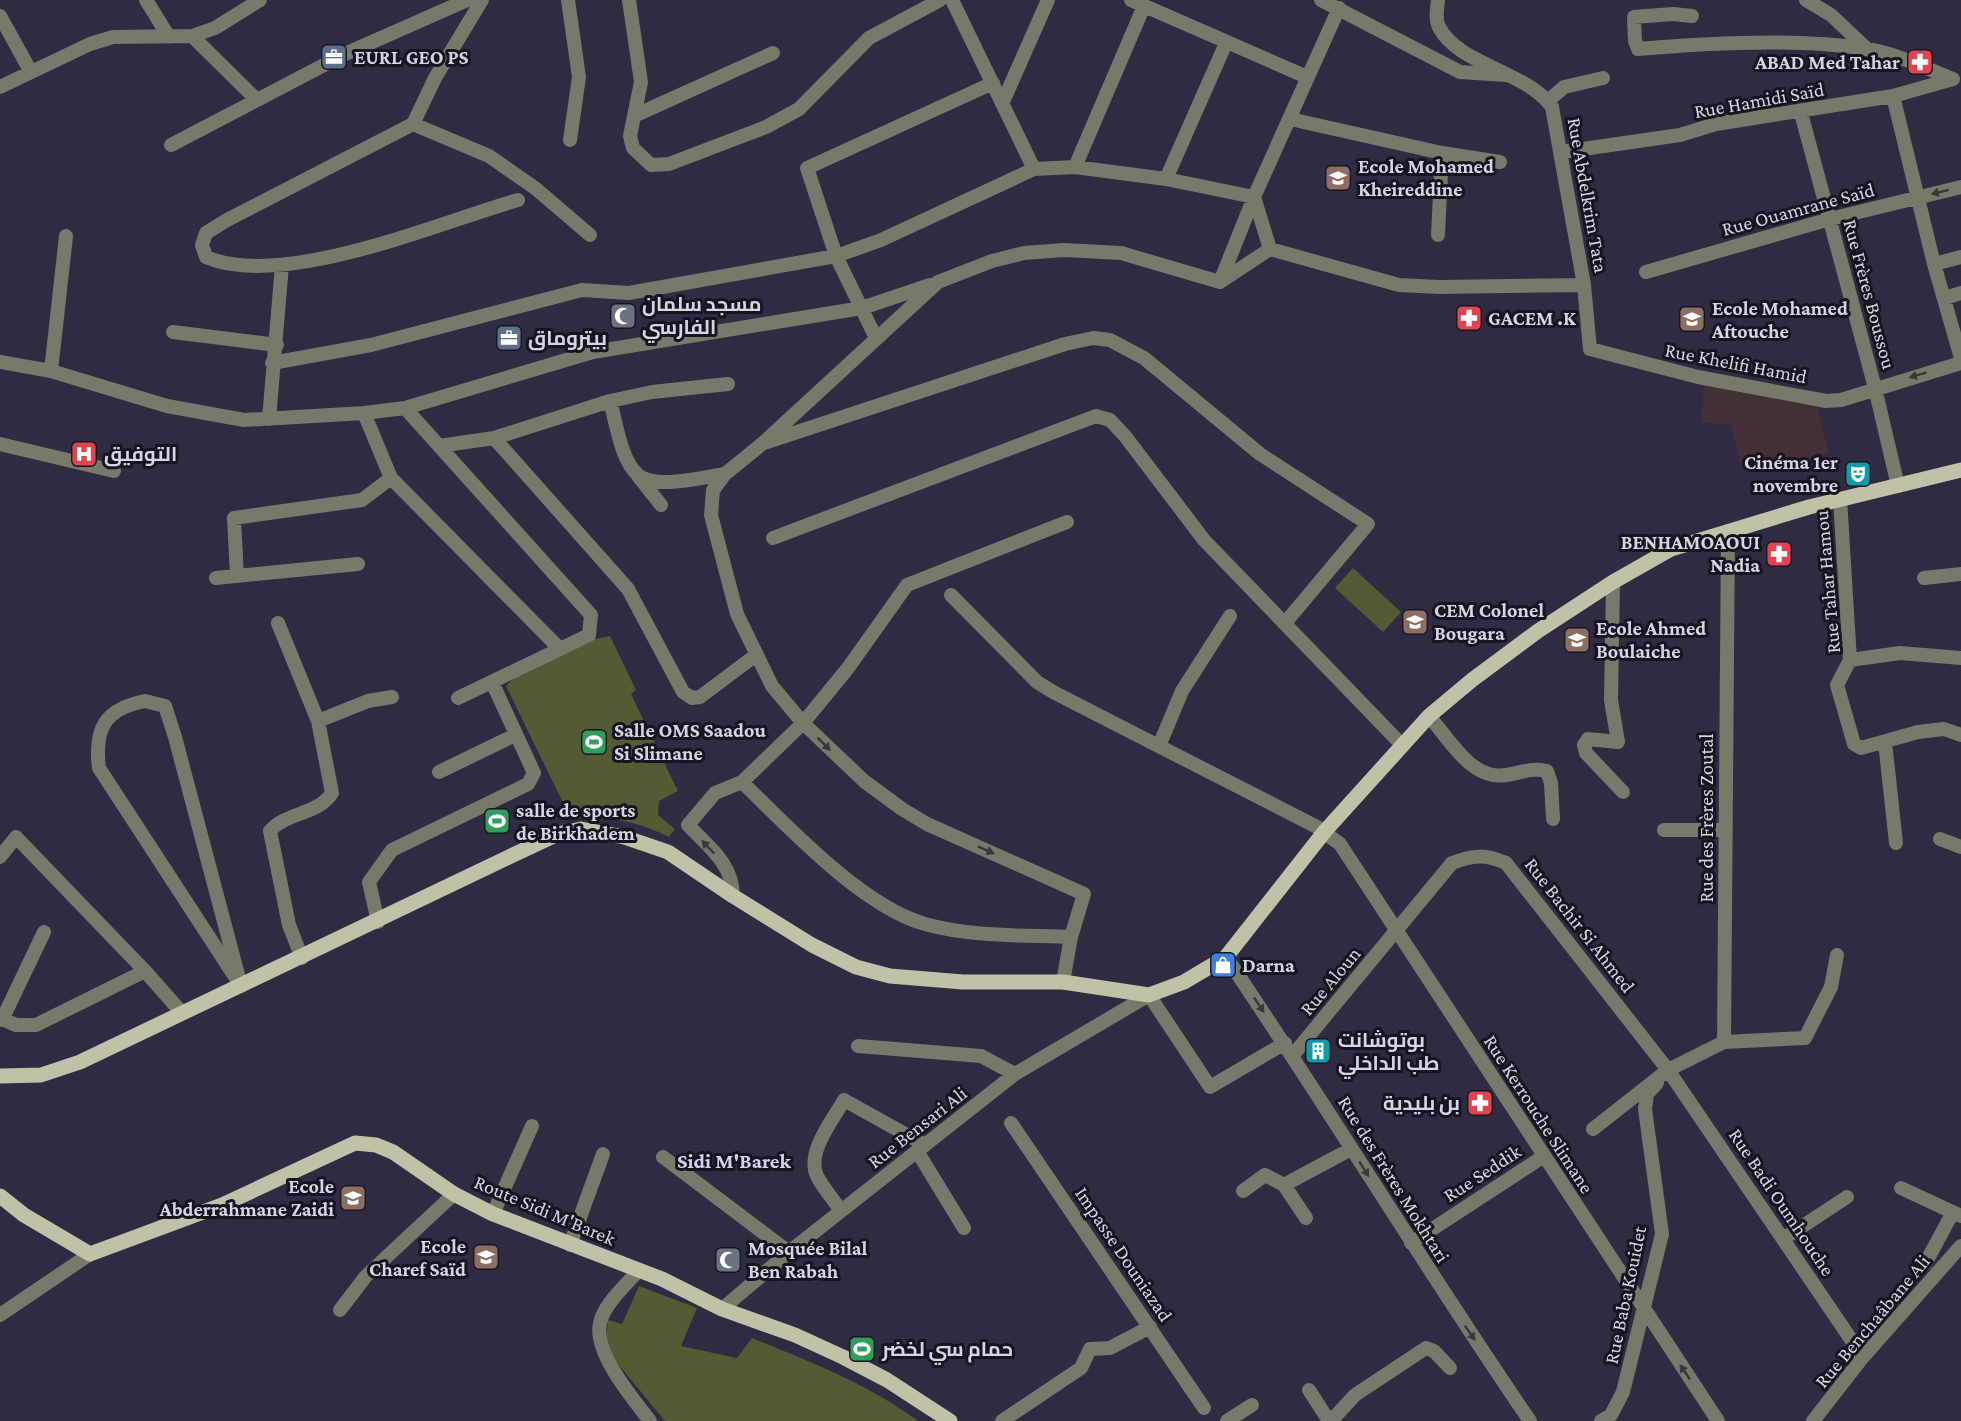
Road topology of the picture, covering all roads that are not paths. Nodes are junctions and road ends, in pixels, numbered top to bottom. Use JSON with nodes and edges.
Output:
{"nodes":[{"id":1,"x":146,"y":0,"type":"edge"},
{"id":2,"x":260,"y":0,"type":"edge"},
{"id":3,"x":467,"y":0,"type":"edge"},
{"id":4,"x":482,"y":0,"type":"edge"},
{"id":5,"x":568,"y":0,"type":"edge"},
{"id":6,"x":628,"y":0,"type":"edge"},
{"id":7,"x":940,"y":0,"type":"edge"},
{"id":8,"x":952,"y":0,"type":"edge"},
{"id":9,"x":1048,"y":0,"type":"edge"},
{"id":10,"x":1321,"y":0,"type":"edge"},
{"id":11,"x":1438,"y":0,"type":"edge"},
{"id":12,"x":1806,"y":0,"type":"edge"},
{"id":13,"x":1137,"y":3,"type":"edge"},
{"id":14,"x":1339,"y":8,"type":"junction"},
{"id":15,"x":0,"y":16,"type":"edge"},
{"id":16,"x":1692,"y":16,"type":"dead end"},
{"id":17,"x":192,"y":36,"type":"junction"},
{"id":18,"x":169,"y":37,"type":"junction"},
{"id":19,"x":1226,"y":43,"type":"junction"},
{"id":20,"x":1867,"y":49,"type":"junction"},
{"id":21,"x":773,"y":53,"type":"dead end"},
{"id":22,"x":31,"y":72,"type":"junction"},
{"id":23,"x":1511,"y":75,"type":"junction"},
{"id":24,"x":1307,"y":77,"type":"junction"},
{"id":25,"x":1603,"y":78,"type":"dead end"},
{"id":26,"x":1957,"y":78,"type":"edge"},
{"id":27,"x":993,"y":83,"type":"junction"},
{"id":28,"x":0,"y":87,"type":"edge"},
{"id":29,"x":1893,"y":96,"type":"junction"},
{"id":30,"x":256,"y":100,"type":"junction"},
{"id":31,"x":1548,"y":101,"type":"junction"},
{"id":32,"x":1002,"y":104,"type":"junction"},
{"id":33,"x":1801,"y":113,"type":"junction"},
{"id":34,"x":636,"y":115,"type":"junction"},
{"id":35,"x":1290,"y":119,"type":"junction"},
{"id":36,"x":413,"y":124,"type":"junction"},
{"id":37,"x":570,"y":140,"type":"dead end"},
{"id":38,"x":171,"y":145,"type":"dead end"},
{"id":39,"x":1562,"y":152,"type":"junction"},
{"id":40,"x":1442,"y":153,"type":"junction"},
{"id":41,"x":1500,"y":162,"type":"dead end"},
{"id":42,"x":1074,"y":167,"type":"junction"},
{"id":43,"x":1034,"y":169,"type":"junction"},
{"id":44,"x":1166,"y":179,"type":"junction"},
{"id":45,"x":1961,"y":187,"type":"edge"},
{"id":46,"x":1254,"y":197,"type":"junction"},
{"id":47,"x":1918,"y":198,"type":"junction"},
{"id":48,"x":518,"y":200,"type":"dead end"},
{"id":49,"x":1830,"y":219,"type":"junction"},
{"id":50,"x":590,"y":235,"type":"dead end"},
{"id":51,"x":1438,"y":235,"type":"dead end"},
{"id":52,"x":66,"y":236,"type":"dead end"},
{"id":53,"x":1270,"y":249,"type":"junction"},
{"id":54,"x":836,"y":255,"type":"junction"},
{"id":55,"x":1961,"y":257,"type":"edge"},
{"id":56,"x":1934,"y":264,"type":"junction"},
{"id":57,"x":282,"y":266,"type":"junction"},
{"id":58,"x":1646,"y":272,"type":"dead end"},
{"id":59,"x":938,"y":282,"type":"junction"},
{"id":60,"x":1220,"y":282,"type":"junction"},
{"id":61,"x":1584,"y":285,"type":"junction"},
{"id":62,"x":1961,"y":293,"type":"edge"},
{"id":63,"x":1945,"y":298,"type":"junction"},
{"id":64,"x":862,"y":308,"type":"junction"},
{"id":65,"x":172,"y":332,"type":"dead end"},
{"id":66,"x":876,"y":338,"type":"junction"},
{"id":67,"x":277,"y":345,"type":"junction"},
{"id":68,"x":1590,"y":349,"type":"joint"},
{"id":69,"x":1961,"y":357,"type":"edge"},
{"id":70,"x":0,"y":362,"type":"edge"},
{"id":71,"x":272,"y":363,"type":"junction"},
{"id":72,"x":1961,"y":363,"type":"edge"},
{"id":73,"x":51,"y":371,"type":"junction"},
{"id":74,"x":728,"y":384,"type":"dead end"},
{"id":75,"x":1875,"y":388,"type":"junction"},
{"id":76,"x":610,"y":401,"type":"junction"},
{"id":77,"x":405,"y":408,"type":"junction"},
{"id":78,"x":364,"y":413,"type":"junction"},
{"id":79,"x":269,"y":419,"type":"junction"},
{"id":80,"x":494,"y":438,"type":"junction"},
{"id":81,"x":0,"y":444,"type":"edge"},
{"id":82,"x":762,"y":444,"type":"junction"},
{"id":83,"x":439,"y":446,"type":"junction"},
{"id":84,"x":1961,"y":470,"type":"edge"},
{"id":85,"x":114,"y":471,"type":"dead end"},
{"id":86,"x":725,"y":474,"type":"junction"},
{"id":87,"x":638,"y":476,"type":"junction"},
{"id":88,"x":392,"y":478,"type":"junction"},
{"id":89,"x":1898,"y":486,"type":"junction"},
{"id":90,"x":1840,"y":499,"type":"junction"},
{"id":91,"x":661,"y":506,"type":"dead end"},
{"id":92,"x":1067,"y":522,"type":"dead end"},
{"id":93,"x":1728,"y":531,"type":"junction"},
{"id":94,"x":773,"y":538,"type":"dead end"},
{"id":95,"x":358,"y":564,"type":"dead end"},
{"id":96,"x":1961,"y":574,"type":"edge"},
{"id":97,"x":237,"y":576,"type":"junction"},
{"id":98,"x":1924,"y":578,"type":"dead end"},
{"id":99,"x":216,"y":579,"type":"dead end"},
{"id":100,"x":1613,"y":582,"type":"junction"},
{"id":101,"x":951,"y":595,"type":"dead end"},
{"id":102,"x":1230,"y":616,"type":"dead end"},
{"id":103,"x":278,"y":623,"type":"dead end"},
{"id":104,"x":1285,"y":623,"type":"junction"},
{"id":105,"x":559,"y":648,"type":"junction"},
{"id":106,"x":756,"y":655,"type":"junction"},
{"id":107,"x":1961,"y":657,"type":"edge"},
{"id":108,"x":1851,"y":660,"type":"junction"},
{"id":109,"x":492,"y":682,"type":"junction"},
{"id":110,"x":392,"y":697,"type":"dead end"},
{"id":111,"x":458,"y":698,"type":"dead end"},
{"id":112,"x":1429,"y":716,"type":"junction"},
{"id":113,"x":318,"y":721,"type":"junction"},
{"id":114,"x":803,"y":723,"type":"junction"},
{"id":115,"x":515,"y":735,"type":"junction"},
{"id":116,"x":1961,"y":735,"type":"edge"},
{"id":117,"x":1885,"y":742,"type":"junction"},
{"id":118,"x":1401,"y":744,"type":"junction"},
{"id":119,"x":1159,"y":746,"type":"junction"},
{"id":120,"x":440,"y":772,"type":"dead end"},
{"id":121,"x":742,"y":782,"type":"junction"},
{"id":122,"x":1623,"y":792,"type":"dead end"},
{"id":123,"x":1553,"y":819,"type":"dead end"},
{"id":124,"x":1664,"y":830,"type":"dead end"},
{"id":125,"x":1725,"y":830,"type":"junction"},
{"id":126,"x":1325,"y":831,"type":"junction"},
{"id":127,"x":1940,"y":839,"type":"dead end"},
{"id":128,"x":1896,"y":843,"type":"dead end"},
{"id":129,"x":1961,"y":848,"type":"edge"},
{"id":130,"x":0,"y":857,"type":"edge"},
{"id":131,"x":732,"y":896,"type":"junction"},
{"id":132,"x":378,"y":922,"type":"junction"},
{"id":133,"x":44,"y":932,"type":"dead end"},
{"id":134,"x":1397,"y":932,"type":"junction"},
{"id":135,"x":1071,"y":937,"type":"junction"},
{"id":136,"x":1837,"y":955,"type":"dead end"},
{"id":137,"x":1226,"y":957,"type":"junction"},
{"id":138,"x":302,"y":958,"type":"junction"},
{"id":139,"x":145,"y":971,"type":"junction"},
{"id":140,"x":1063,"y":982,"type":"junction"},
{"id":141,"x":241,"y":986,"type":"junction"},
{"id":142,"x":1149,"y":995,"type":"junction"},
{"id":143,"x":182,"y":1013,"type":"junction"},
{"id":144,"x":1,"y":1019,"type":"edge"},
{"id":145,"x":1724,"y":1042,"type":"junction"},
{"id":146,"x":1285,"y":1043,"type":"junction"},
{"id":147,"x":858,"y":1046,"type":"dead end"},
{"id":148,"x":1293,"y":1055,"type":"junction"},
{"id":149,"x":1668,"y":1070,"type":"junction"},
{"id":150,"x":1015,"y":1074,"type":"junction"},
{"id":151,"x":0,"y":1076,"type":"edge"},
{"id":152,"x":1011,"y":1123,"type":"dead end"},
{"id":153,"x":532,"y":1126,"type":"dead end"},
{"id":154,"x":1593,"y":1129,"type":"dead end"},
{"id":155,"x":921,"y":1148,"type":"junction"},
{"id":156,"x":1351,"y":1149,"type":"junction"},
{"id":157,"x":603,"y":1154,"type":"dead end"},
{"id":158,"x":663,"y":1156,"type":"dead end"},
{"id":159,"x":1544,"y":1156,"type":"junction"},
{"id":160,"x":1284,"y":1185,"type":"junction"},
{"id":161,"x":1901,"y":1188,"type":"dead end"},
{"id":162,"x":1243,"y":1191,"type":"dead end"},
{"id":163,"x":454,"y":1194,"type":"junction"},
{"id":164,"x":0,"y":1196,"type":"edge"},
{"id":165,"x":1847,"y":1197,"type":"dead end"},
{"id":166,"x":841,"y":1211,"type":"junction"},
{"id":167,"x":493,"y":1214,"type":"junction"},
{"id":168,"x":1957,"y":1214,"type":"edge"},
{"id":169,"x":1306,"y":1218,"type":"dead end"},
{"id":170,"x":964,"y":1228,"type":"dead end"},
{"id":171,"x":1783,"y":1239,"type":"junction"},
{"id":172,"x":1411,"y":1243,"type":"junction"},
{"id":173,"x":570,"y":1245,"type":"junction"},
{"id":174,"x":1961,"y":1246,"type":"edge"},
{"id":175,"x":789,"y":1252,"type":"junction"},
{"id":176,"x":90,"y":1254,"type":"junction"},
{"id":177,"x":1925,"y":1263,"type":"dead end"},
{"id":178,"x":638,"y":1271,"type":"junction"},
{"id":179,"x":722,"y":1309,"type":"junction"},
{"id":180,"x":340,"y":1310,"type":"dead end"},
{"id":181,"x":1644,"y":1311,"type":"junction"},
{"id":182,"x":0,"y":1315,"type":"edge"},
{"id":183,"x":1149,"y":1328,"type":"junction"},
{"id":184,"x":1863,"y":1357,"type":"junction"},
{"id":185,"x":1450,"y":1368,"type":"dead end"},
{"id":186,"x":1309,"y":1390,"type":"dead end"},
{"id":187,"x":1252,"y":1405,"type":"dead end"},
{"id":188,"x":1204,"y":1408,"type":"dead end"},
{"id":189,"x":650,"y":1421,"type":"edge"},
{"id":190,"x":950,"y":1421,"type":"edge"},
{"id":191,"x":1002,"y":1421,"type":"edge"},
{"id":192,"x":1227,"y":1421,"type":"edge"},
{"id":193,"x":1330,"y":1421,"type":"edge"},
{"id":194,"x":1530,"y":1421,"type":"edge"},
{"id":195,"x":1601,"y":1421,"type":"edge"},
{"id":196,"x":1718,"y":1421,"type":"edge"},
{"id":197,"x":1813,"y":1421,"type":"edge"}],
"edges":[{"from":1,"to":18,"type":"street"},
{"from":2,"to":17,"type":"street"},
{"from":3,"to":30,"type":"street"},
{"from":4,"to":36,"type":"street"},
{"from":5,"to":37,"type":"street"},
{"from":6,"to":34,"type":"street"},
{"from":7,"to":34,"type":"street"},
{"from":8,"to":27,"type":"street"},
{"from":9,"to":32,"type":"street"},
{"from":10,"to":14,"type":"street"},
{"from":11,"to":23,"type":"street","name":"Rue Abdelkrim Tata"},
{"from":12,"to":20,"type":"street"},
{"from":13,"to":19,"type":"street"},
{"from":13,"to":42,"type":"street"},
{"from":14,"to":23,"type":"street"},
{"from":14,"to":24,"type":"street"},
{"from":15,"to":22,"type":"street"},
{"from":16,"to":20,"type":"street"},
{"from":17,"to":18,"type":"street"},
{"from":17,"to":30,"type":"street"},
{"from":18,"to":22,"type":"street"},
{"from":19,"to":24,"type":"street"},
{"from":19,"to":44,"type":"street"},
{"from":20,"to":26,"type":"street"},
{"from":21,"to":34,"type":"street"},
{"from":22,"to":28,"type":"street"},
{"from":23,"to":31,"type":"street","name":"Rue Abdelkrim Tata"},
{"from":24,"to":35,"type":"street"},
{"from":25,"to":31,"type":"street"},
{"from":26,"to":29,"type":"street","name":"Rue Hamidi Saïd"},
{"from":27,"to":32,"type":"street"},
{"from":27,"to":54,"type":"street"},
{"from":29,"to":33,"type":"street","name":"Rue Hamidi Saïd"},
{"from":29,"to":47,"type":"street"},
{"from":30,"to":38,"type":"street"},
{"from":31,"to":39,"type":"street","name":"Rue Abdelkrim Tata"},
{"from":32,"to":43,"type":"street"},
{"from":33,"to":39,"type":"street","name":"Rue Hamidi Saïd"},
{"from":33,"to":49,"type":"street","name":"Rue Frères Boussou"},
{"from":35,"to":40,"type":"street"},
{"from":35,"to":46,"type":"street"},
{"from":36,"to":50,"type":"street"},
{"from":36,"to":57,"type":"street"},
{"from":39,"to":61,"type":"street","name":"Rue Abdelkrim Tata"},
{"from":40,"to":41,"type":"street"},
{"from":40,"to":51,"type":"street"},
{"from":42,"to":43,"type":"street"},
{"from":42,"to":44,"type":"street"},
{"from":43,"to":54,"type":"street"},
{"from":44,"to":46,"type":"street"},
{"from":45,"to":47,"type":"street","name":"Rue Ouamrane Saïd","one_way":true},
{"from":46,"to":53,"type":"street"},
{"from":46,"to":60,"type":"street"},
{"from":47,"to":49,"type":"street","name":"Rue Ouamrane Saïd"},
{"from":47,"to":56,"type":"street"},
{"from":48,"to":57,"type":"street"},
{"from":49,"to":58,"type":"street","name":"Rue Ouamrane Saïd"},
{"from":49,"to":75,"type":"street","name":"Rue Frères Boussou"},
{"from":52,"to":73,"type":"street"},
{"from":53,"to":60,"type":"street"},
{"from":53,"to":61,"type":"street"},
{"from":54,"to":64,"type":"street"},
{"from":54,"to":71,"type":"street"},
{"from":55,"to":56,"type":"street"},
{"from":56,"to":63,"type":"street"},
{"from":57,"to":67,"type":"street"},
{"from":59,"to":60,"type":"street"},
{"from":59,"to":64,"type":"street"},
{"from":59,"to":66,"type":"street"},
{"from":61,"to":68,"type":"street","name":"Rue Abdelkrim Tata"},
{"from":62,"to":63,"type":"street"},
{"from":63,"to":69,"type":"street"},
{"from":64,"to":66,"type":"street"},
{"from":64,"to":77,"type":"street"},
{"from":65,"to":67,"type":"street"},
{"from":66,"to":82,"type":"street"},
{"from":67,"to":71,"type":"street"},
{"from":68,"to":75,"type":"street","name":"Rue Khelifi Hamid"},
{"from":70,"to":73,"type":"street"},
{"from":71,"to":79,"type":"street"},
{"from":72,"to":75,"type":"street","name":"Rue Khelifi Hamid","one_way":true},
{"from":73,"to":79,"type":"street"},
{"from":74,"to":76,"type":"street"},
{"from":75,"to":89,"type":"street","name":"Rue Frères Boussou"},
{"from":76,"to":80,"type":"street"},
{"from":76,"to":87,"type":"street"},
{"from":77,"to":78,"type":"street"},
{"from":77,"to":83,"type":"street"},
{"from":78,"to":79,"type":"street"},
{"from":78,"to":88,"type":"street"},
{"from":80,"to":83,"type":"street"},
{"from":80,"to":106,"type":"street"},
{"from":81,"to":85,"type":"street"},
{"from":82,"to":86,"type":"street"},
{"from":82,"to":104,"type":"street"},
{"from":83,"to":105,"type":"street"},
{"from":84,"to":89,"type":"main road"},
{"from":86,"to":87,"type":"street"},
{"from":86,"to":106,"type":"street"},
{"from":87,"to":91,"type":"street"},
{"from":88,"to":97,"type":"street"},
{"from":88,"to":105,"type":"street"},
{"from":89,"to":90,"type":"main road"},
{"from":90,"to":93,"type":"main road"},
{"from":90,"to":108,"type":"street","name":"Rue Tahar Hamou"},
{"from":92,"to":114,"type":"street"},
{"from":93,"to":100,"type":"main road"},
{"from":93,"to":125,"type":"street","name":"Rue des Frères Zoutal"},
{"from":94,"to":104,"type":"street"},
{"from":95,"to":97,"type":"street"},
{"from":96,"to":98,"type":"street"},
{"from":97,"to":99,"type":"street"},
{"from":100,"to":112,"type":"main road"},
{"from":100,"to":122,"type":"street"},
{"from":101,"to":119,"type":"street","name":"Rue Kerrouche Slimane"},
{"from":102,"to":119,"type":"street"},
{"from":103,"to":113,"type":"street"},
{"from":104,"to":118,"type":"street"},
{"from":105,"to":109,"type":"street"},
{"from":106,"to":114,"type":"street"},
{"from":107,"to":108,"type":"street","name":"Rue Tahar Hamou"},
{"from":108,"to":117,"type":"street"},
{"from":109,"to":111,"type":"street"},
{"from":109,"to":115,"type":"street"},
{"from":110,"to":113,"type":"street"},
{"from":112,"to":118,"type":"main road"},
{"from":112,"to":123,"type":"street"},
{"from":113,"to":138,"type":"street"},
{"from":114,"to":121,"type":"street"},
{"from":114,"to":135,"type":"street","one_way":true},
{"from":115,"to":120,"type":"street"},
{"from":115,"to":132,"type":"street"},
{"from":116,"to":117,"type":"street"},
{"from":117,"to":128,"type":"street"},
{"from":118,"to":126,"type":"main road"},
{"from":119,"to":126,"type":"street","name":"Rue Kerrouche Slimane"},
{"from":131,"to":121,"type":"street","one_way":true},
{"from":121,"to":135,"type":"street"},
{"from":124,"to":125,"type":"street"},
{"from":125,"to":145,"type":"street","name":"Rue des Frères Zoutal"},
{"from":126,"to":134,"type":"street","name":"Rue Kerrouche Slimane"},
{"from":126,"to":137,"type":"main road"},
{"from":127,"to":129,"type":"street"},
{"from":130,"to":139,"type":"street"},
{"from":131,"to":132,"type":"main road"},
{"from":131,"to":140,"type":"main road"},
{"from":132,"to":138,"type":"main road"},
{"from":133,"to":144,"type":"street"},
{"from":134,"to":148,"type":"street","name":"Rue Aloun"},
{"from":134,"to":149,"type":"street","name":"Rue Bachir Si Ahmed"},
{"from":134,"to":159,"type":"street","name":"Rue Kerrouche Slimane"},
{"from":135,"to":140,"type":"street"},
{"from":136,"to":145,"type":"street"},
{"from":137,"to":142,"type":"main road"},
{"from":137,"to":146,"type":"street","name":"Rue des Frères Mokhtari","one_way":true},
{"from":138,"to":141,"type":"main road"},
{"from":139,"to":143,"type":"street"},
{"from":139,"to":144,"type":"street"},
{"from":140,"to":142,"type":"main road"},
{"from":141,"to":141,"type":"street"},
{"from":141,"to":143,"type":"main road"},
{"from":142,"to":146,"type":"street"},
{"from":142,"to":150,"type":"street","name":"Rue Bensari Ali"},
{"from":143,"to":151,"type":"main road"},
{"from":145,"to":149,"type":"street"},
{"from":146,"to":148,"type":"street","name":"Rue des Frères Mokhtari"},
{"from":147,"to":150,"type":"street"},
{"from":148,"to":156,"type":"street","name":"Rue des Frères Mokhtari"},
{"from":149,"to":154,"type":"street"},
{"from":149,"to":171,"type":"street","name":"Rue Badi Oumhouche"},
{"from":149,"to":181,"type":"street","name":"Rue Baba Kouidet"},
{"from":150,"to":155,"type":"street","name":"Rue Bensari Ali"},
{"from":152,"to":183,"type":"street","name":"Impasse Douniazad"},
{"from":153,"to":167,"type":"street"},
{"from":155,"to":166,"type":"street","name":"Rue Bensari Ali"},
{"from":155,"to":166,"type":"street"},
{"from":155,"to":170,"type":"street"},
{"from":156,"to":160,"type":"street"},
{"from":156,"to":172,"type":"street","name":"Rue des Frères Mokhtari","one_way":true},
{"from":157,"to":173,"type":"street"},
{"from":158,"to":175,"type":"street"},
{"from":159,"to":172,"type":"street","name":"Rue Seddik"},
{"from":159,"to":181,"type":"street","name":"Rue Kerrouche Slimane"},
{"from":160,"to":162,"type":"street"},
{"from":160,"to":169,"type":"street"},
{"from":161,"to":168,"type":"street"},
{"from":163,"to":167,"type":"main road","name":"Route Sidi M'Barek"},
{"from":163,"to":176,"type":"main road","name":"Route Sidi M'Barek"},
{"from":163,"to":180,"type":"street"},
{"from":164,"to":176,"type":"main road"},
{"from":165,"to":171,"type":"street"},
{"from":166,"to":175,"type":"street","name":"Rue Bensari Ali"},
{"from":167,"to":173,"type":"main road","name":"Route Sidi M'Barek"},
{"from":168,"to":177,"type":"street"},
{"from":171,"to":184,"type":"street","name":"Rue Badi Oumhouche"},
{"from":172,"to":194,"type":"street","name":"Rue des Frères Mokhtari","one_way":true},
{"from":173,"to":178,"type":"main road","name":"Route Sidi M'Barek"},
{"from":174,"to":184,"type":"street","name":"Rue Benchaâbane Ali"},
{"from":175,"to":179,"type":"street","name":"Rue Bensari Ali"},
{"from":176,"to":182,"type":"street","name":"Route Sidi M'Barek"},
{"from":178,"to":179,"type":"main road","name":"Route Sidi M'Barek"},
{"from":178,"to":189,"type":"street"},
{"from":179,"to":190,"type":"main road","name":"Route Sidi M'Barek"},
{"from":181,"to":195,"type":"street","name":"Rue Baba Kouidet"},
{"from":196,"to":181,"type":"street","name":"Rue Kerrouche Slimane","one_way":true},
{"from":183,"to":188,"type":"street","name":"Impasse Douniazad"},
{"from":183,"to":191,"type":"street"},
{"from":184,"to":197,"type":"street","name":"Rue Benchaâbane Ali"},
{"from":185,"to":193,"type":"street"},
{"from":186,"to":193,"type":"street"},
{"from":187,"to":192,"type":"street"}]}
